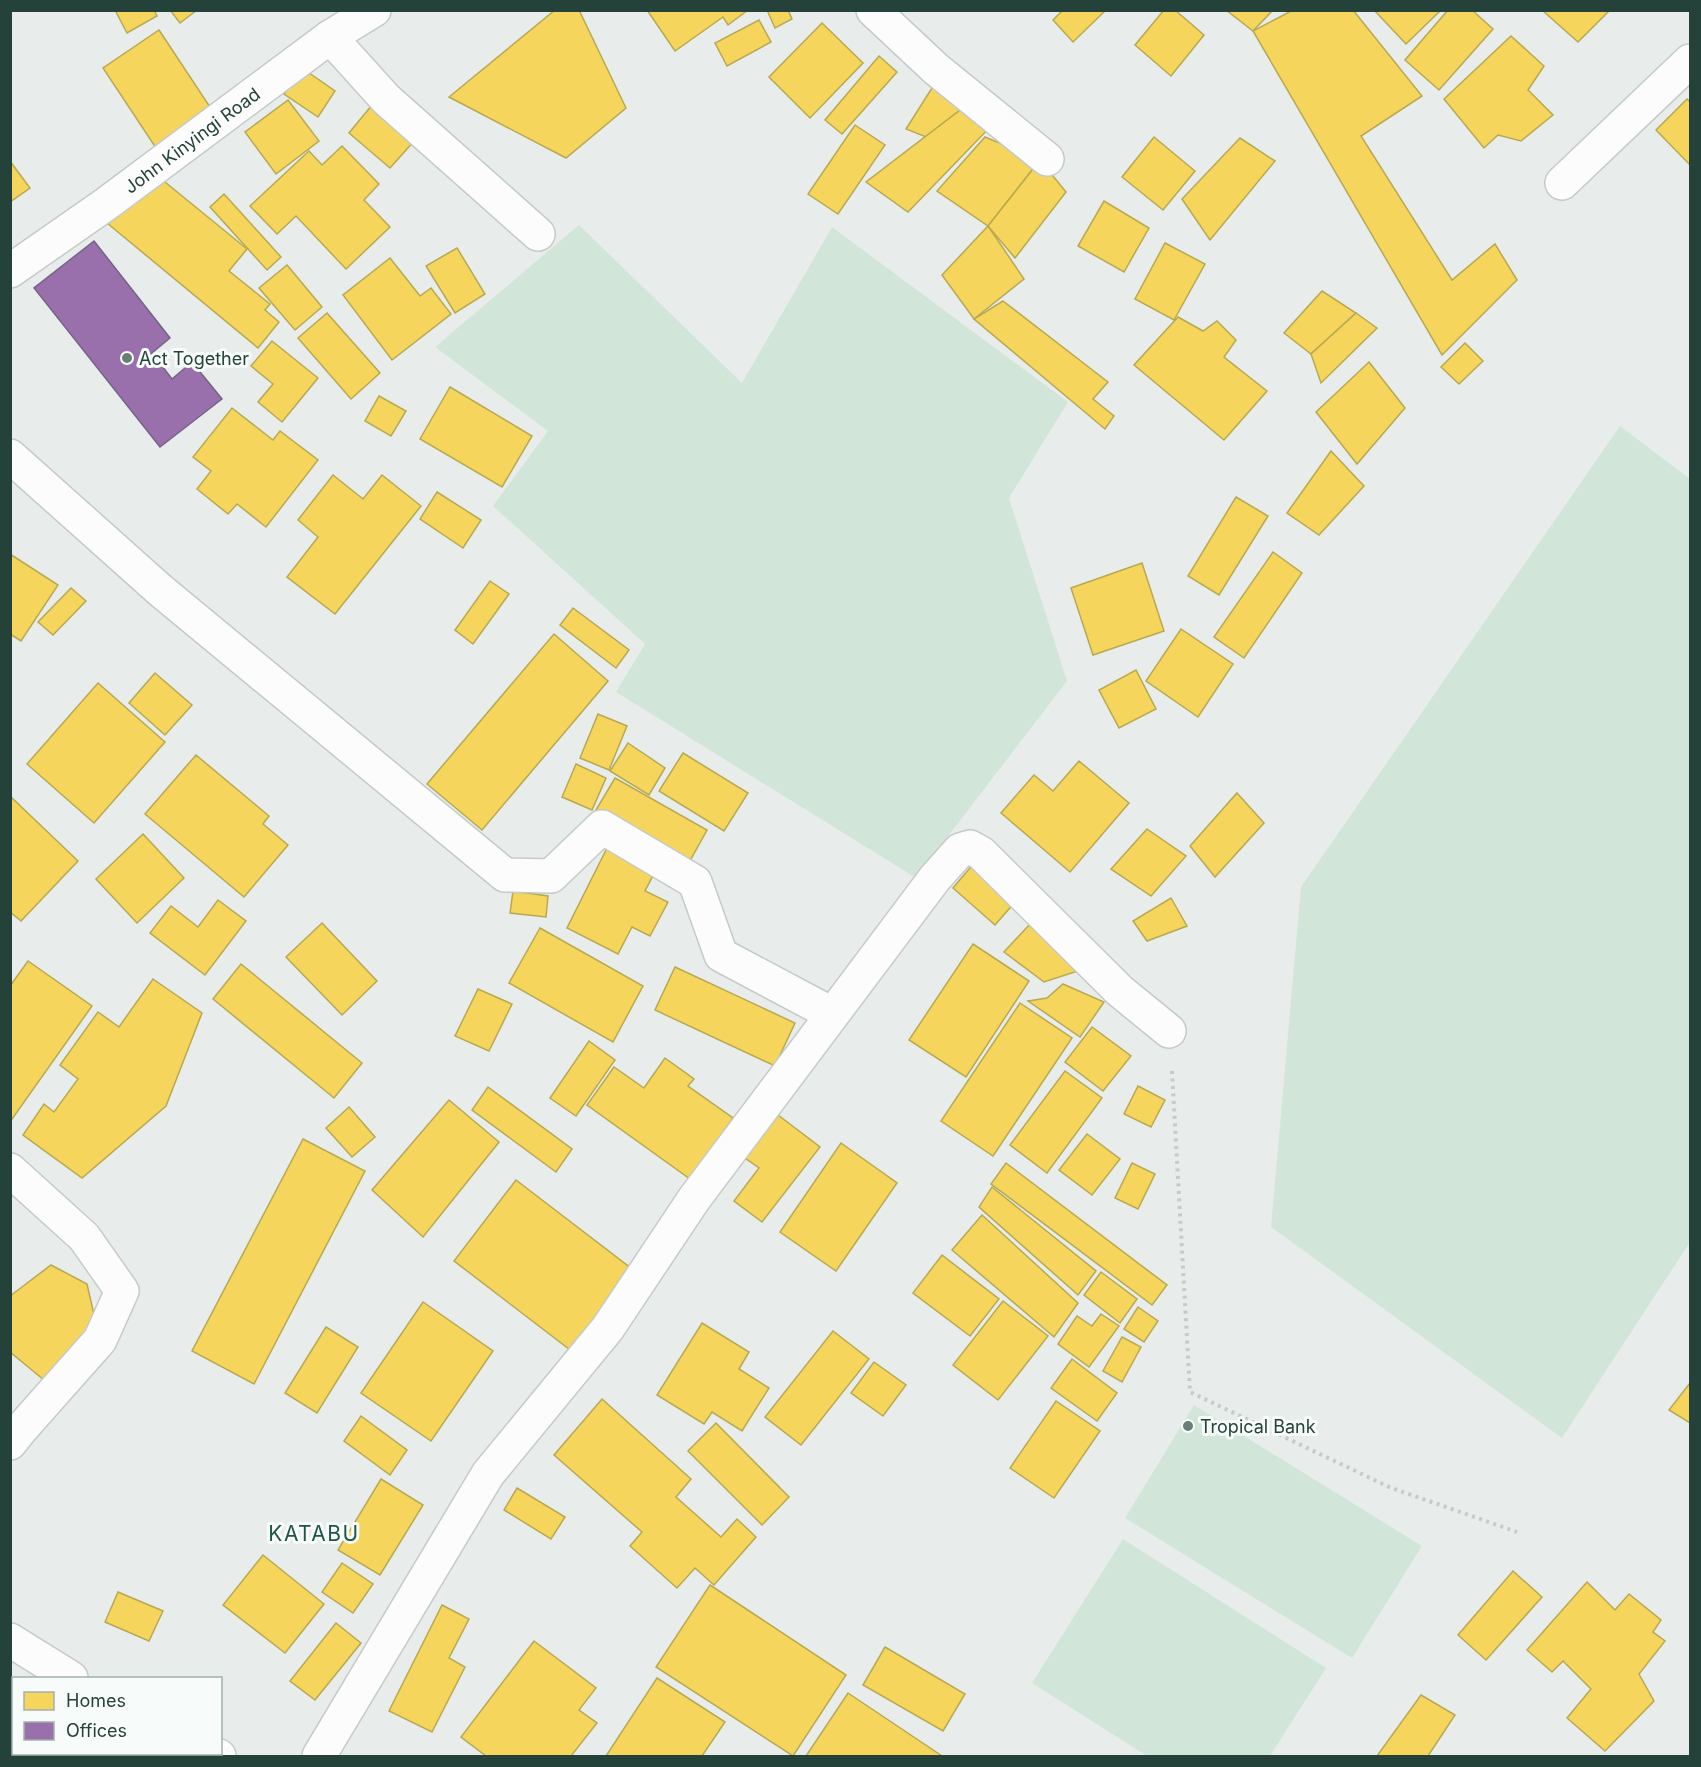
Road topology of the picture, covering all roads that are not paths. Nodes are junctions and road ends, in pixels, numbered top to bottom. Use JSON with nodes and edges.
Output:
{"nodes":[{"id":1,"x":374,"y":10,"type":"edge"},
{"id":2,"x":873,"y":10,"type":"edge"},
{"id":3,"x":330,"y":38,"type":"junction"},
{"id":4,"x":1690,"y":61,"type":"edge"},
{"id":5,"x":1047,"y":159,"type":"dead end"},
{"id":6,"x":1563,"y":183,"type":"dead end"},
{"id":7,"x":538,"y":234,"type":"dead end"},
{"id":8,"x":10,"y":271,"type":"edge"},
{"id":9,"x":10,"y":456,"type":"edge"},
{"id":10,"x":832,"y":1014,"type":"junction"},
{"id":11,"x":1169,"y":1031,"type":"road end"},
{"id":12,"x":10,"y":1170,"type":"edge"},
{"id":13,"x":10,"y":1443,"type":"edge"},
{"id":14,"x":11,"y":1642,"type":"edge"},
{"id":15,"x":69,"y":1677,"type":"edge"},
{"id":16,"x":319,"y":1756,"type":"edge"}],
"edges":[{"from":1,"to":3,"type":"street","name":"John Kinyingi Road"},
{"from":2,"to":5,"type":"street"},
{"from":3,"to":7,"type":"street"},
{"from":3,"to":8,"type":"street","name":"John Kinyingi Road"},
{"from":4,"to":6,"type":"street"},
{"from":9,"to":10,"type":"street"},
{"from":10,"to":11,"type":"street"},
{"from":10,"to":16,"type":"street"},
{"from":12,"to":13,"type":"street"},
{"from":14,"to":15,"type":"street"}]}
